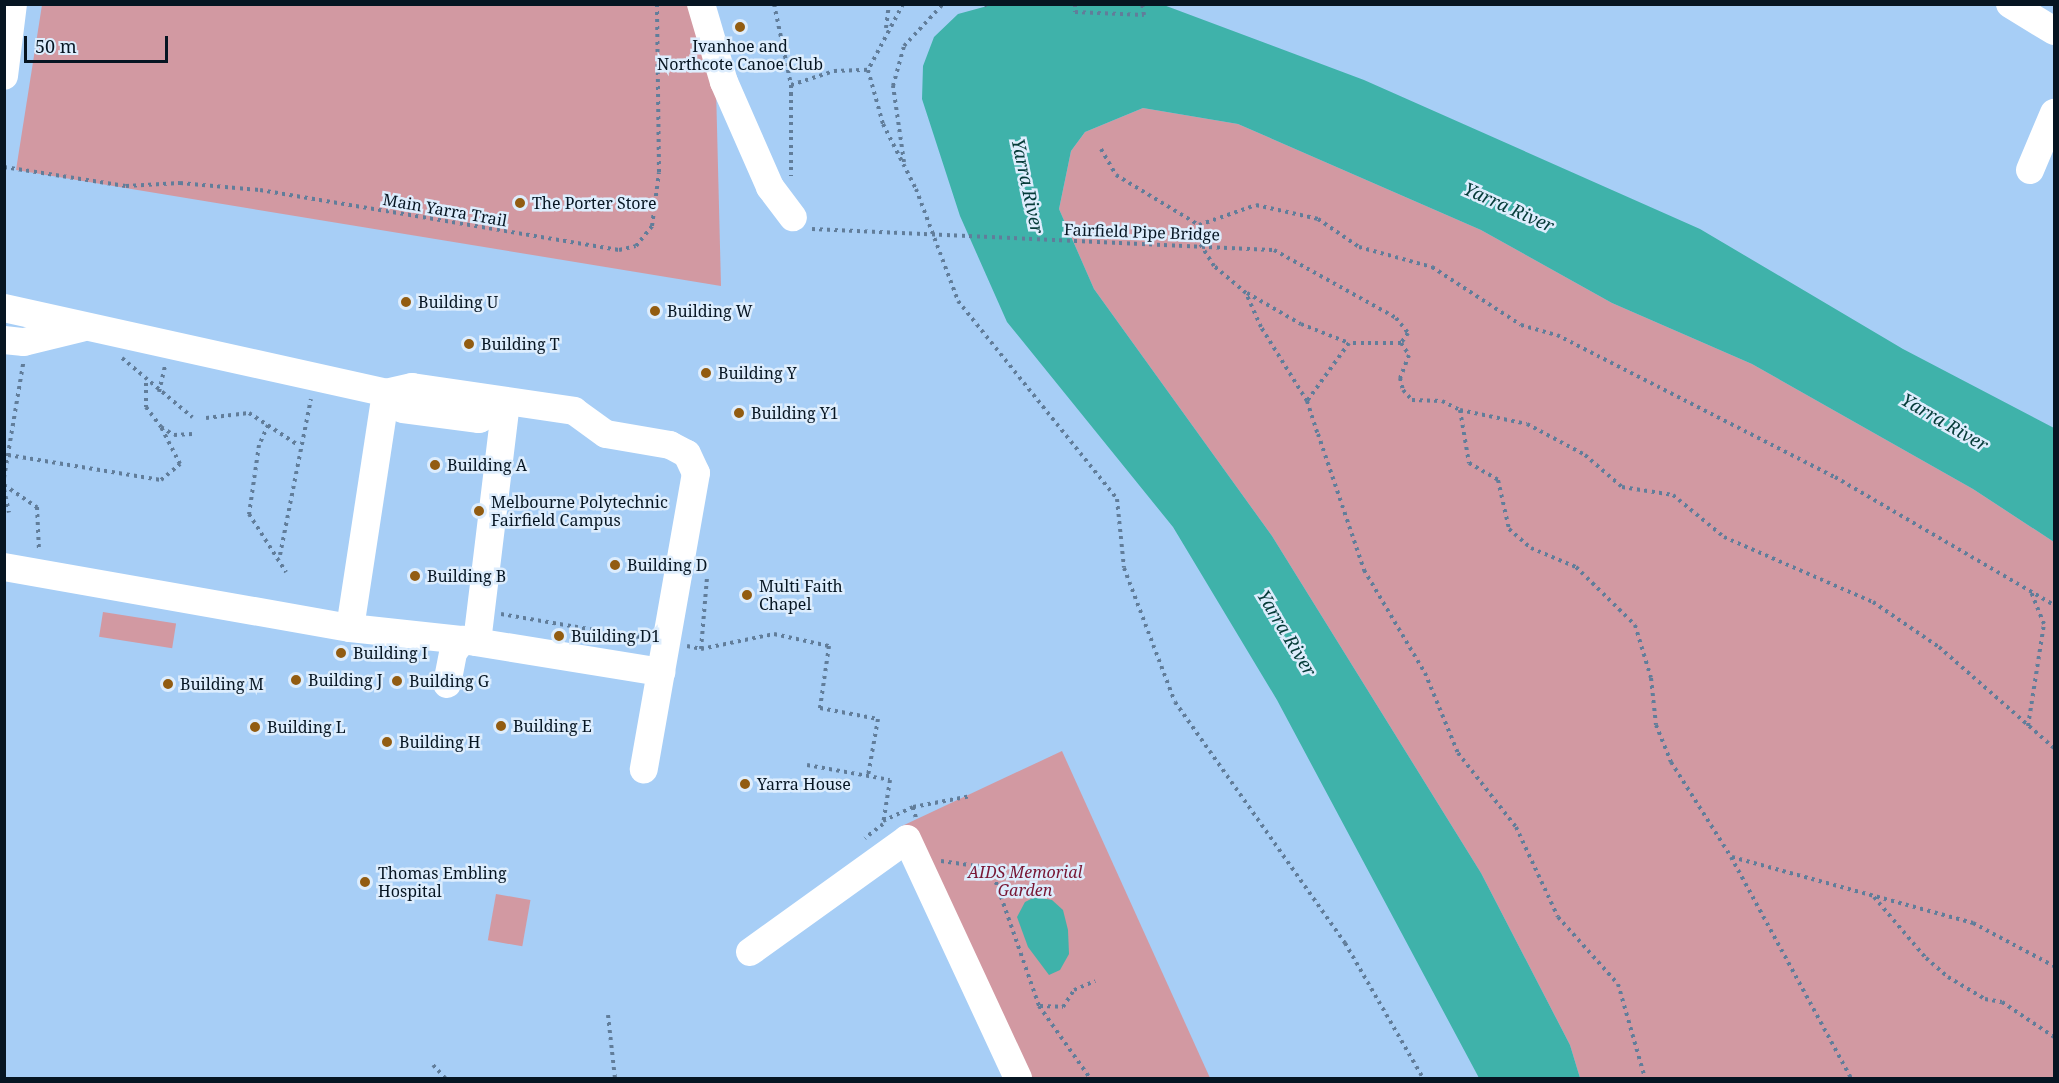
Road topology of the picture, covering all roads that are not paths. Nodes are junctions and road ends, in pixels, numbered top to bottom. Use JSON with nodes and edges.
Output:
{"nodes":[{"id":1,"x":13,"y":4,"type":"edge"},
{"id":2,"x":701,"y":4,"type":"edge"},
{"id":3,"x":2010,"y":4,"type":"edge"},
{"id":4,"x":2055,"y":31,"type":"edge"},
{"id":5,"x":4,"y":76,"type":"edge"},
{"id":6,"x":2055,"y":113,"type":"edge"},
{"id":7,"x":2030,"y":170,"type":"dead end"},
{"id":8,"x":804,"y":224,"type":"road end"},
{"id":9,"x":4,"y":308,"type":"edge"},
{"id":10,"x":89,"y":326,"type":"junction"},
{"id":11,"x":15,"y":346,"type":"edge"},
{"id":12,"x":386,"y":393,"type":"junction"},
{"id":13,"x":506,"y":404,"type":"junction"},
{"id":14,"x":4,"y":567,"type":"edge"},
{"id":15,"x":350,"y":628,"type":"junction"},
{"id":16,"x":470,"y":641,"type":"junction"},
{"id":17,"x":661,"y":672,"type":"junction"},
{"id":18,"x":447,"y":684,"type":"dead end"},
{"id":19,"x":644,"y":769,"type":"dead end"},
{"id":20,"x":750,"y":952,"type":"dead end"},
{"id":21,"x":1018,"y":1078,"type":"edge"}],
"edges":[{"from":1,"to":5,"type":"street"},
{"from":2,"to":8,"type":"street"},
{"from":3,"to":4,"type":"street"},
{"from":6,"to":7,"type":"street"},
{"from":9,"to":10,"type":"street"},
{"from":10,"to":11,"type":"street"},
{"from":10,"to":12,"type":"street"},
{"from":12,"to":13,"type":"street"},
{"from":12,"to":15,"type":"street"},
{"from":13,"to":16,"type":"street"},
{"from":13,"to":17,"type":"street"},
{"from":14,"to":15,"type":"street"},
{"from":15,"to":16,"type":"street"},
{"from":16,"to":17,"type":"street"},
{"from":16,"to":18,"type":"street"},
{"from":17,"to":19,"type":"street"},
{"from":20,"to":21,"type":"street"}]}
